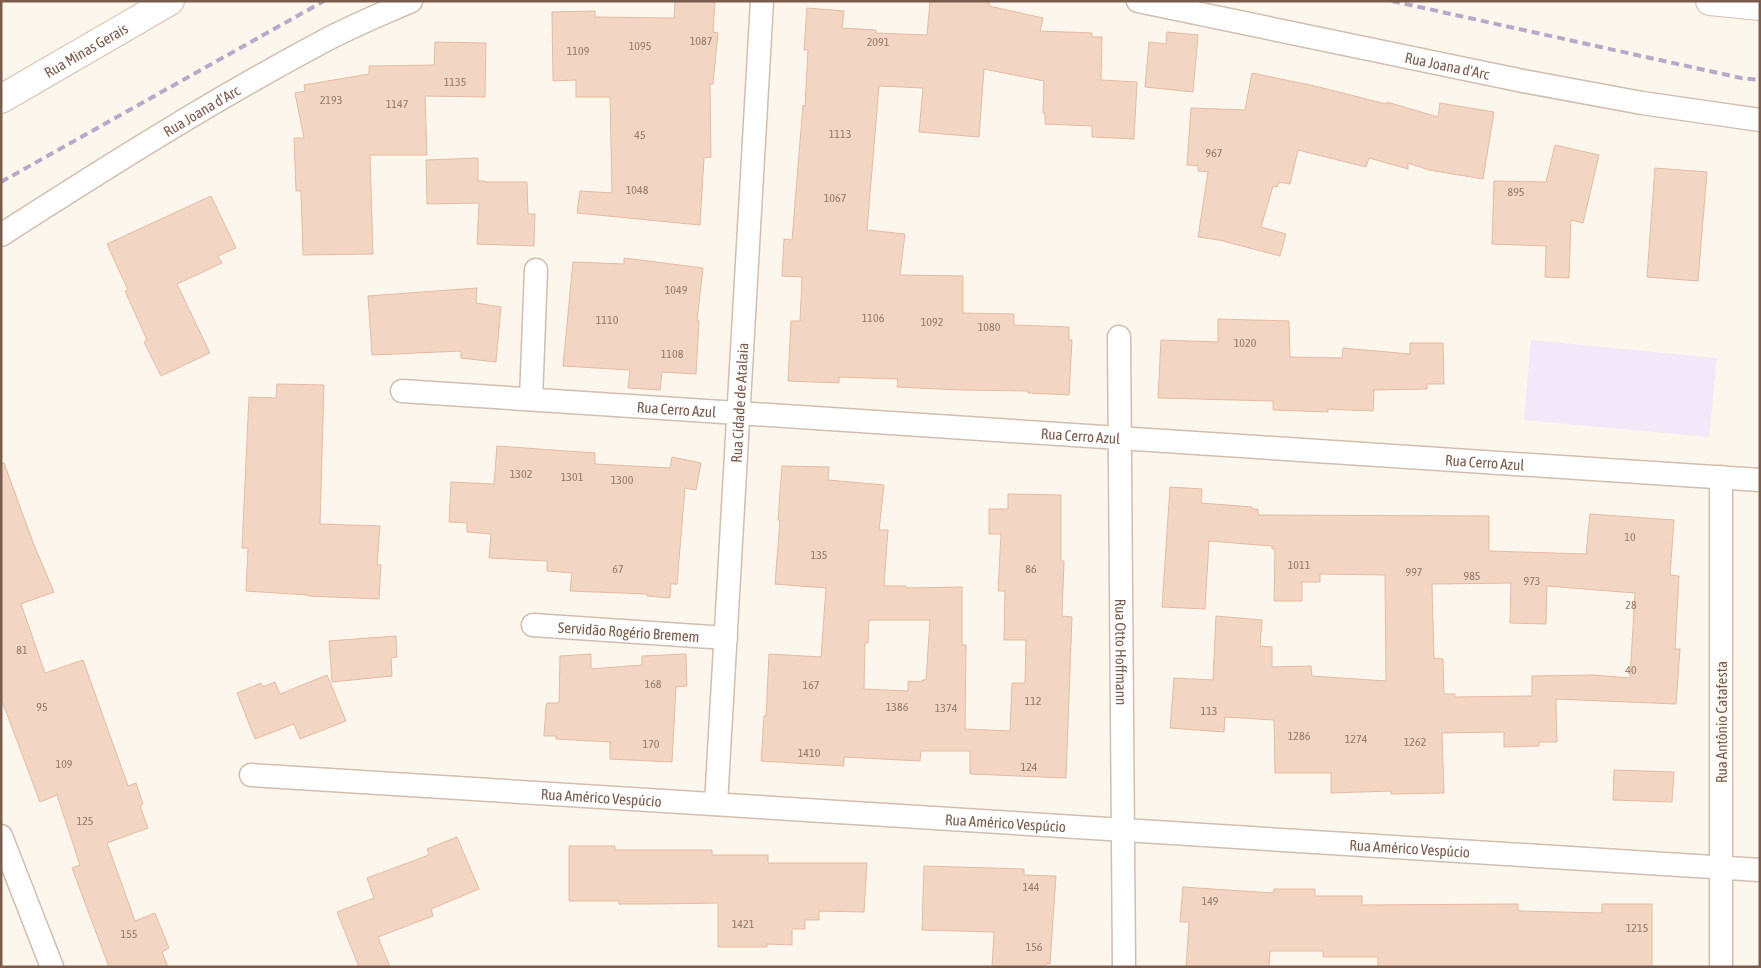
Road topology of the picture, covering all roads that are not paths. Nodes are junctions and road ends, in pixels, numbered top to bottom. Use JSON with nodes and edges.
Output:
{"nodes":[{"id":1,"x":170,"y":1,"type":"edge"},
{"id":2,"x":411,"y":1,"type":"edge"},
{"id":3,"x":762,"y":1,"type":"edge"},
{"id":4,"x":1138,"y":1,"type":"edge"},
{"id":5,"x":1710,"y":1,"type":"edge"},
{"id":6,"x":1760,"y":6,"type":"edge"},
{"id":7,"x":1210,"y":9,"type":"edge"},
{"id":8,"x":1,"y":99,"type":"edge"},
{"id":9,"x":1760,"y":120,"type":"edge"},
{"id":10,"x":1,"y":235,"type":"edge"},
{"id":11,"x":536,"y":270,"type":"dead end"},
{"id":12,"x":1119,"y":337,"type":"dead end"},
{"id":13,"x":402,"y":391,"type":"dead end"},
{"id":14,"x":531,"y":399,"type":"junction"},
{"id":15,"x":738,"y":413,"type":"junction"},
{"id":16,"x":1119,"y":438,"type":"junction"},
{"id":17,"x":1721,"y":477,"type":"junction"},
{"id":18,"x":1760,"y":480,"type":"edge"},
{"id":19,"x":533,"y":625,"type":"dead end"},
{"id":20,"x":726,"y":638,"type":"junction"},
{"id":21,"x":251,"y":775,"type":"dead end"},
{"id":22,"x":716,"y":804,"type":"junction"},
{"id":23,"x":1123,"y":830,"type":"junction"},
{"id":24,"x":1,"y":836,"type":"edge"},
{"id":25,"x":1721,"y":868,"type":"junction"},
{"id":26,"x":1760,"y":870,"type":"edge"},
{"id":27,"x":52,"y":967,"type":"edge"},
{"id":28,"x":1124,"y":967,"type":"edge"},
{"id":29,"x":1721,"y":967,"type":"edge"}],
"edges":[{"from":1,"to":8,"type":"main road","name":"Rua Minas Gerais"},
{"from":2,"to":10,"type":"street","name":"Rua Joana d'Arc"},
{"from":3,"to":15,"type":"street","name":"Rua Cidade de Atalaia"},
{"from":4,"to":7,"type":"street","name":"Rua Joana d'Arc"},
{"from":5,"to":6,"type":"main road"},
{"from":7,"to":9,"type":"street","name":"Rua Joana d'Arc"},
{"from":11,"to":14,"type":"street"},
{"from":12,"to":16,"type":"street","name":"Rua Otto Hoffmann"},
{"from":13,"to":14,"type":"street","name":"Rua Cerro Azul"},
{"from":14,"to":15,"type":"street","name":"Rua Cerro Azul"},
{"from":15,"to":16,"type":"street","name":"Rua Cerro Azul"},
{"from":15,"to":20,"type":"street","name":"Rua Cidade de Atalaia"},
{"from":16,"to":17,"type":"street","name":"Rua Cerro Azul"},
{"from":16,"to":23,"type":"street","name":"Rua Otto Hoffmann"},
{"from":17,"to":18,"type":"street","name":"Rua Cerro Azul"},
{"from":17,"to":25,"type":"street","name":"Rua Antônio Catafesta"},
{"from":19,"to":20,"type":"street","name":"Servidão Rogério Bremem"},
{"from":20,"to":22,"type":"street","name":"Rua Cidade de Atalaia"},
{"from":21,"to":22,"type":"street","name":"Rua Américo Vespúcio"},
{"from":22,"to":23,"type":"street","name":"Rua Américo Vespúcio"},
{"from":23,"to":25,"type":"street","name":"Rua Américo Vespúcio"},
{"from":23,"to":28,"type":"street","name":"Rua Otto Hoffmann"},
{"from":24,"to":27,"type":"street"},
{"from":25,"to":26,"type":"street","name":"Rua Américo Vespúcio"},
{"from":25,"to":29,"type":"street","name":"Rua Antônio Catafesta"}]}
